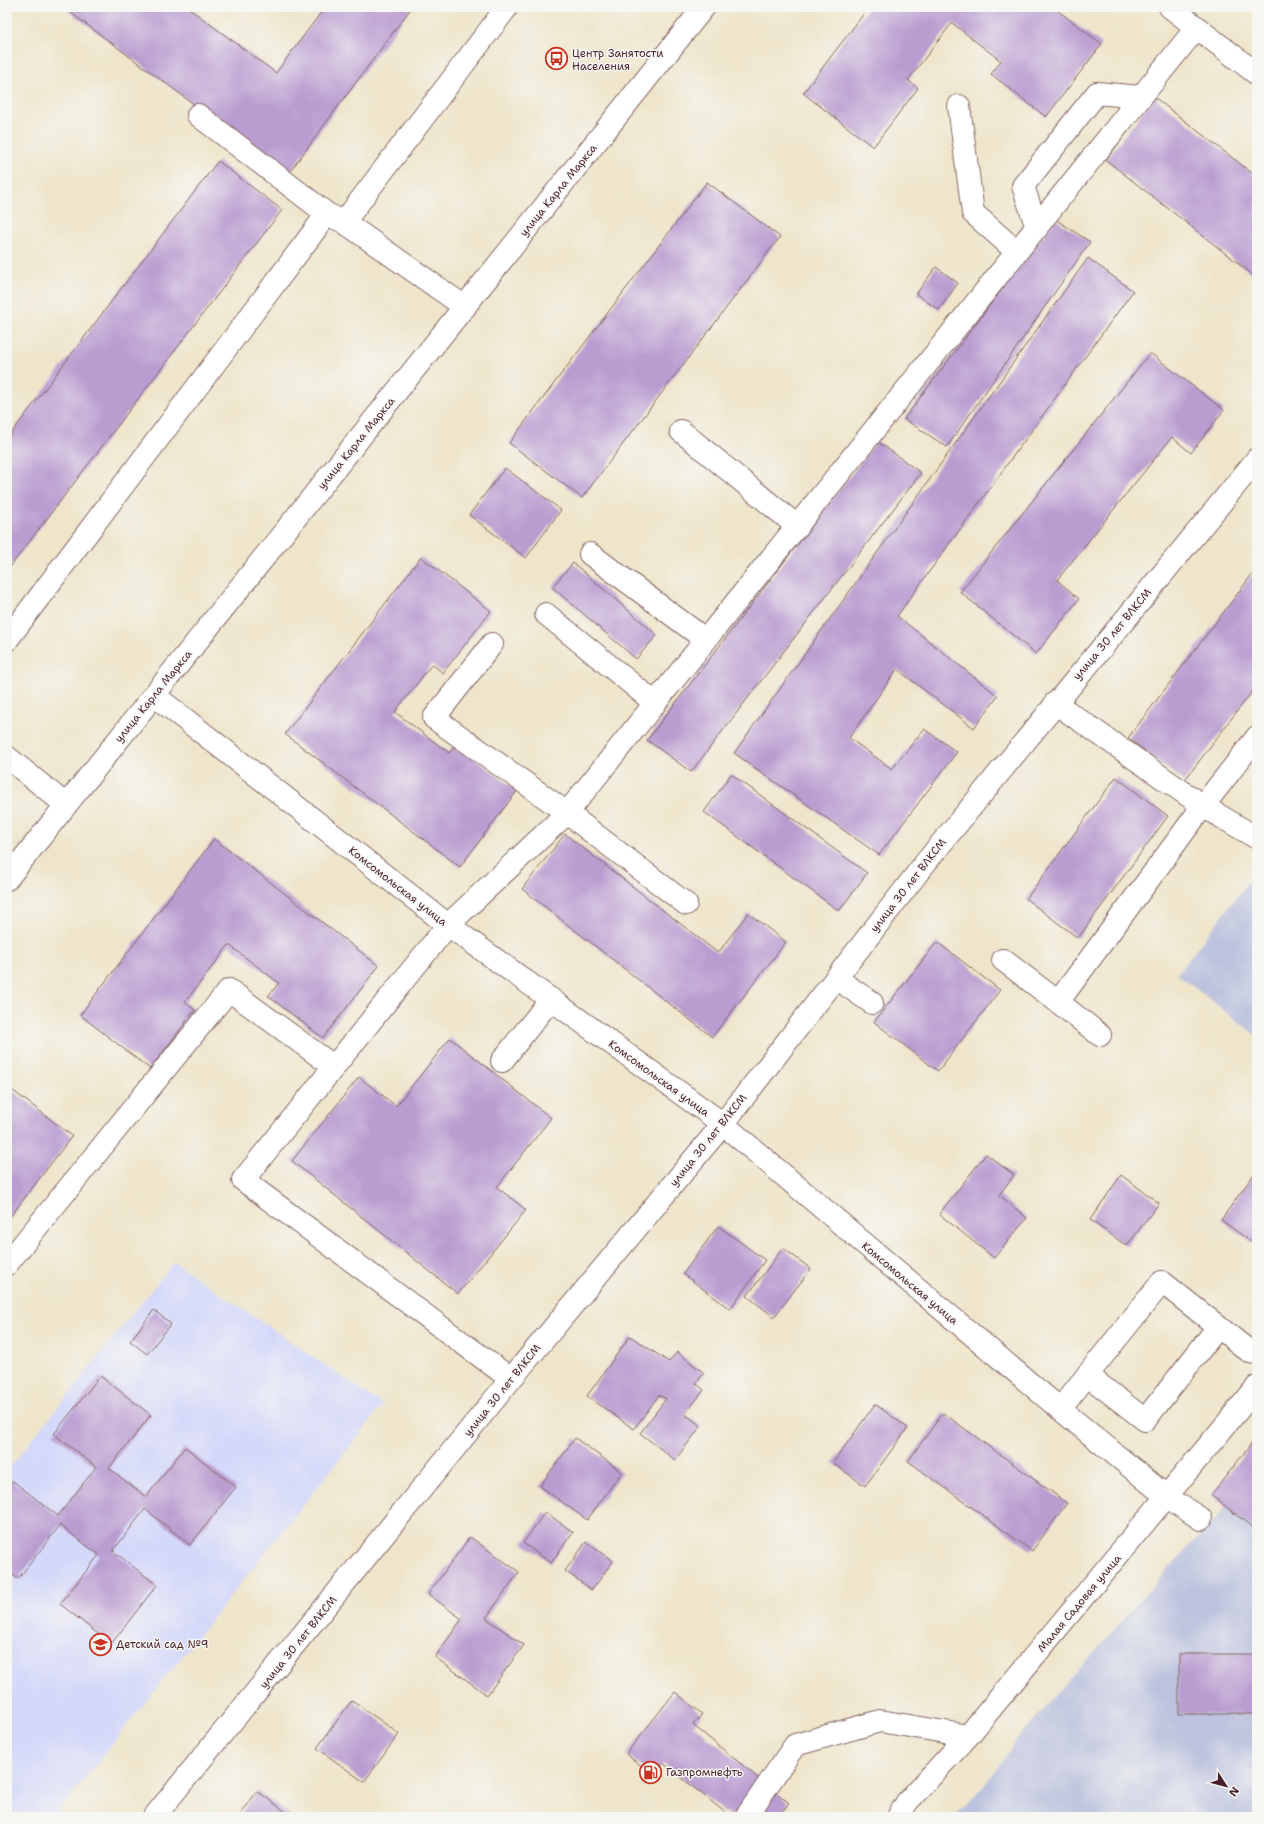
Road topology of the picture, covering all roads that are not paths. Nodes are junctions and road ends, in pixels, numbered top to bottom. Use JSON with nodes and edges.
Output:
{"nodes":[{"id":1,"x":507,"y":7,"type":"edge"},
{"id":2,"x":704,"y":7,"type":"edge"},
{"id":3,"x":1170,"y":7,"type":"edge"},
{"id":4,"x":1197,"y":27,"type":"junction"},
{"id":5,"x":1257,"y":74,"type":"edge"},
{"id":6,"x":1141,"y":97,"type":"junction"},
{"id":7,"x":959,"y":106,"type":"dead end"},
{"id":8,"x":198,"y":115,"type":"dead end"},
{"id":9,"x":336,"y":218,"type":"junction"},
{"id":10,"x":1037,"y":228,"type":"junction"},
{"id":11,"x":1018,"y":252,"type":"junction"},
{"id":12,"x":465,"y":307,"type":"junction"},
{"id":13,"x":681,"y":431,"type":"dead end"},
{"id":14,"x":1257,"y":459,"type":"edge"},
{"id":15,"x":798,"y":527,"type":"junction"},
{"id":16,"x":590,"y":554,"type":"dead end"},
{"id":17,"x":546,"y":614,"type":"dead end"},
{"id":18,"x":7,"y":640,"type":"edge"},
{"id":19,"x":706,"y":640,"type":"junction"},
{"id":20,"x":492,"y":644,"type":"dead end"},
{"id":21,"x":154,"y":695,"type":"junction"},
{"id":22,"x":655,"y":703,"type":"junction"},
{"id":23,"x":1055,"y":703,"type":"junction"},
{"id":24,"x":1257,"y":737,"type":"edge"},
{"id":25,"x":7,"y":757,"type":"edge"},
{"id":26,"x":66,"y":805,"type":"junction"},
{"id":27,"x":1203,"y":806,"type":"junction"},
{"id":28,"x":567,"y":813,"type":"junction"},
{"id":29,"x":1257,"y":838,"type":"edge"},
{"id":30,"x":7,"y":879,"type":"edge"},
{"id":31,"x":686,"y":904,"type":"dead end"},
{"id":32,"x":448,"y":925,"type":"junction"},
{"id":33,"x":1003,"y":960,"type":"dead end"},
{"id":34,"x":836,"y":978,"type":"junction"},
{"id":35,"x":551,"y":999,"type":"junction"},
{"id":36,"x":1058,"y":1002,"type":"junction"},
{"id":37,"x":872,"y":1003,"type":"dead end"},
{"id":38,"x":1100,"y":1035,"type":"dead end"},
{"id":39,"x":502,"y":1061,"type":"dead end"},
{"id":40,"x":333,"y":1066,"type":"junction"},
{"id":41,"x":723,"y":1124,"type":"junction"},
{"id":42,"x":7,"y":1264,"type":"edge"},
{"id":43,"x":1218,"y":1327,"type":"junction"},
{"id":44,"x":1257,"y":1353,"type":"edge"},
{"id":45,"x":1087,"y":1375,"type":"junction"},
{"id":46,"x":511,"y":1379,"type":"junction"},
{"id":47,"x":1257,"y":1387,"type":"edge"},
{"id":48,"x":1060,"y":1408,"type":"junction"},
{"id":49,"x":1167,"y":1497,"type":"junction"},
{"id":50,"x":1201,"y":1519,"type":"dead end"},
{"id":51,"x":968,"y":1736,"type":"junction"},
{"id":52,"x":154,"y":1817,"type":"edge"},
{"id":53,"x":746,"y":1817,"type":"edge"},
{"id":54,"x":898,"y":1817,"type":"edge"}],
"edges":[{"from":1,"to":9,"type":"street"},
{"from":2,"to":12,"type":"street","name":"улица Карла Маркса"},
{"from":3,"to":4,"type":"street"},
{"from":4,"to":5,"type":"street"},
{"from":4,"to":6,"type":"street"},
{"from":6,"to":10,"type":"street"},
{"from":6,"to":10,"type":"street"},
{"from":7,"to":11,"type":"street"},
{"from":8,"to":9,"type":"street"},
{"from":9,"to":12,"type":"street"},
{"from":9,"to":18,"type":"street"},
{"from":10,"to":11,"type":"street"},
{"from":11,"to":15,"type":"street"},
{"from":12,"to":21,"type":"street","name":"улица Карла Маркса"},
{"from":13,"to":15,"type":"street"},
{"from":14,"to":23,"type":"street","name":"улица 30 лет ВЛКСМ"},
{"from":15,"to":19,"type":"street"},
{"from":16,"to":19,"type":"street"},
{"from":17,"to":22,"type":"street"},
{"from":19,"to":22,"type":"street"},
{"from":20,"to":28,"type":"street"},
{"from":21,"to":26,"type":"street","name":"улица Карла Маркса"},
{"from":21,"to":32,"type":"street","name":"Комсомольская улица"},
{"from":22,"to":28,"type":"street"},
{"from":23,"to":27,"type":"street"},
{"from":23,"to":34,"type":"street","name":"улица 30 лет ВЛКСМ"},
{"from":24,"to":27,"type":"street"},
{"from":25,"to":26,"type":"street"},
{"from":26,"to":30,"type":"street","name":"улица Карла Маркса"},
{"from":27,"to":29,"type":"street"},
{"from":27,"to":36,"type":"street"},
{"from":28,"to":31,"type":"street"},
{"from":28,"to":32,"type":"street"},
{"from":32,"to":35,"type":"street","name":"Комсомольская улица"},
{"from":32,"to":40,"type":"street"},
{"from":33,"to":36,"type":"street"},
{"from":34,"to":37,"type":"street"},
{"from":34,"to":41,"type":"street","name":"улица 30 лет ВЛКСМ"},
{"from":35,"to":39,"type":"street"},
{"from":35,"to":41,"type":"street","name":"Комсомольская улица"},
{"from":36,"to":38,"type":"street"},
{"from":40,"to":42,"type":"street"},
{"from":40,"to":46,"type":"street"},
{"from":41,"to":46,"type":"street","name":"улица 30 лет ВЛКСМ"},
{"from":41,"to":48,"type":"street","name":"Комсомольская улица"},
{"from":43,"to":44,"type":"street"},
{"from":43,"to":45,"type":"street"},
{"from":43,"to":45,"type":"street"},
{"from":45,"to":48,"type":"street"},
{"from":46,"to":52,"type":"street","name":"улица 30 лет ВЛКСМ"},
{"from":47,"to":49,"type":"street","name":"Малая Садовая улица"},
{"from":48,"to":49,"type":"street","name":"Комсомольская улица"},
{"from":49,"to":50,"type":"street","name":"Комсомольская улица"},
{"from":49,"to":51,"type":"street","name":"Малая Садовая улица"},
{"from":51,"to":53,"type":"street"},
{"from":51,"to":54,"type":"street","name":"Малая Садовая улица"}]}
